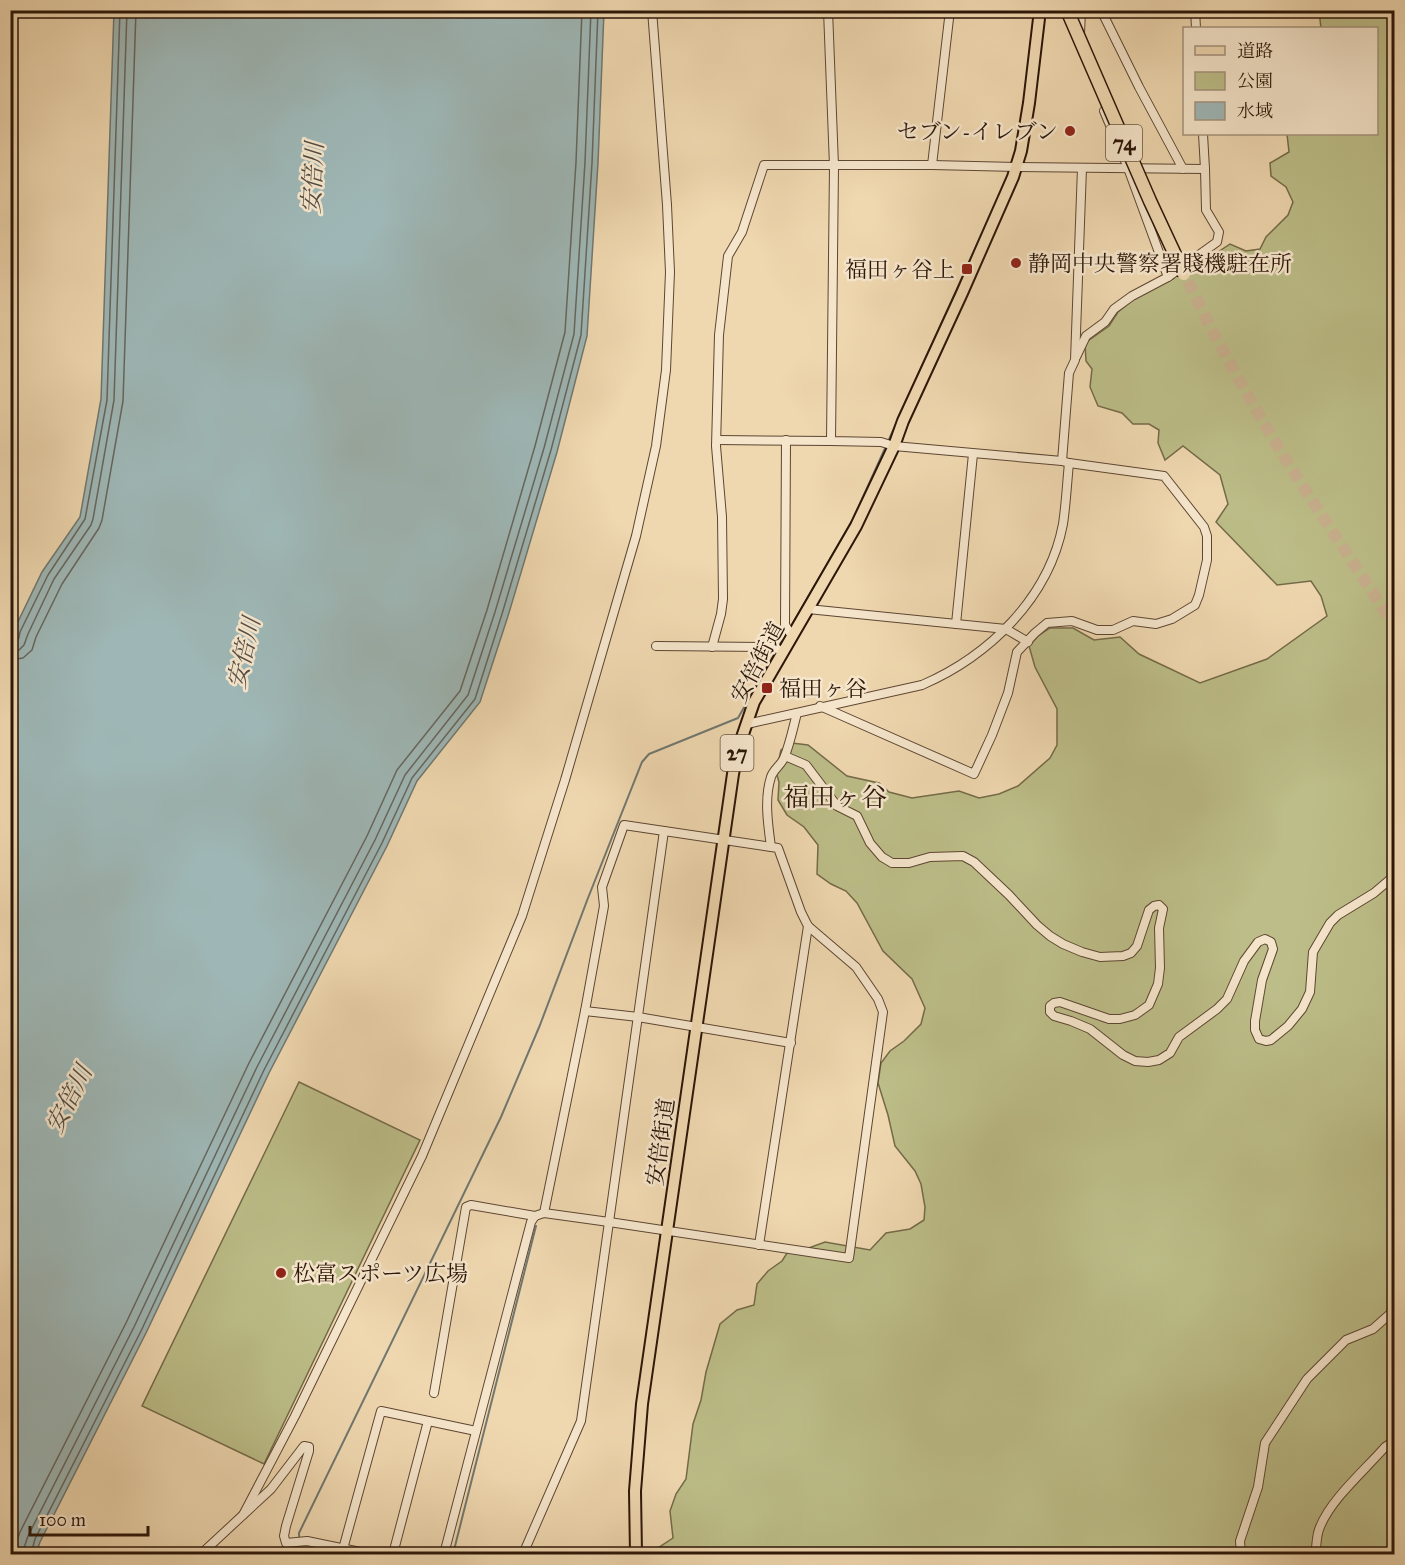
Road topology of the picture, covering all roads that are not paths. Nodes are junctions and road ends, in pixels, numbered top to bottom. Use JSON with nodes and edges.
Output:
{"nodes":[{"id":1,"x":652,"y":10,"type":"edge"},
{"id":2,"x":828,"y":10,"type":"edge"},
{"id":3,"x":950,"y":10,"type":"edge"},
{"id":4,"x":1040,"y":10,"type":"edge"},
{"id":5,"x":1067,"y":10,"type":"edge"},
{"id":6,"x":1073,"y":10,"type":"edge"},
{"id":7,"x":1081,"y":10,"type":"edge"},
{"id":8,"x":1101,"y":10,"type":"edge"},
{"id":9,"x":1195,"y":10,"type":"edge"},
{"id":10,"x":1197,"y":27,"type":"edge"},
{"id":11,"x":1203,"y":135,"type":"edge"},
{"id":12,"x":932,"y":165,"type":"junction"},
{"id":13,"x":834,"y":166,"type":"junction"},
{"id":14,"x":1017,"y":167,"type":"junction"},
{"id":15,"x":1082,"y":168,"type":"junction"},
{"id":16,"x":1128,"y":168,"type":"junction"},
{"id":17,"x":1183,"y":169,"type":"junction"},
{"id":18,"x":1205,"y":169,"type":"junction"},
{"id":19,"x":1168,"y":278,"type":"junction"},
{"id":20,"x":1075,"y":360,"type":"junction"},
{"id":21,"x":717,"y":440,"type":"junction"},
{"id":22,"x":786,"y":441,"type":"junction"},
{"id":23,"x":831,"y":441,"type":"junction"},
{"id":24,"x":894,"y":446,"type":"junction"},
{"id":25,"x":973,"y":454,"type":"junction"},
{"id":26,"x":1066,"y":462,"type":"junction"},
{"id":27,"x":808,"y":609,"type":"junction"},
{"id":28,"x":957,"y":624,"type":"junction"},
{"id":29,"x":1006,"y":629,"type":"junction"},
{"id":30,"x":792,"y":636,"type":"junction"},
{"id":31,"x":1028,"y":642,"type":"junction"},
{"id":32,"x":656,"y":646,"type":"dead end"},
{"id":33,"x":712,"y":646,"type":"junction"},
{"id":34,"x":783,"y":652,"type":"junction"},
{"id":35,"x":820,"y":706,"type":"junction"},
{"id":36,"x":797,"y":713,"type":"junction"},
{"id":37,"x":747,"y":724,"type":"junction"},
{"id":38,"x":785,"y":756,"type":"junction"},
{"id":39,"x":664,"y":831,"type":"junction"},
{"id":40,"x":724,"y":840,"type":"junction"},
{"id":41,"x":771,"y":847,"type":"junction"},
{"id":42,"x":1395,"y":876,"type":"edge"},
{"id":43,"x":808,"y":926,"type":"junction"},
{"id":44,"x":585,"y":1011,"type":"junction"},
{"id":45,"x":638,"y":1017,"type":"junction"},
{"id":46,"x":696,"y":1028,"type":"junction"},
{"id":47,"x":791,"y":1043,"type":"junction"},
{"id":48,"x":544,"y":1213,"type":"junction"},
{"id":49,"x":535,"y":1216,"type":"junction"},
{"id":50,"x":609,"y":1222,"type":"junction"},
{"id":51,"x":667,"y":1230,"type":"junction"},
{"id":52,"x":759,"y":1245,"type":"junction"},
{"id":53,"x":1395,"y":1296,"type":"edge"},
{"id":54,"x":434,"y":1393,"type":"dead end"},
{"id":55,"x":428,"y":1421,"type":"junction"},
{"id":56,"x":476,"y":1431,"type":"junction"},
{"id":57,"x":1395,"y":1441,"type":"edge"},
{"id":58,"x":243,"y":1515,"type":"junction"},
{"id":59,"x":343,"y":1549,"type":"junction"},
{"id":60,"x":201,"y":1554,"type":"edge"},
{"id":61,"x":370,"y":1554,"type":"edge"},
{"id":62,"x":393,"y":1554,"type":"edge"},
{"id":63,"x":444,"y":1554,"type":"edge"},
{"id":64,"x":523,"y":1554,"type":"edge"},
{"id":65,"x":636,"y":1554,"type":"edge"},
{"id":66,"x":1241,"y":1554,"type":"edge"},
{"id":67,"x":1315,"y":1554,"type":"edge"}],
"edges":[{"from":1,"to":58,"type":"street"},
{"from":2,"to":13,"type":"street"},
{"from":3,"to":12,"type":"street"},
{"from":4,"to":14,"type":"main road","name":"安倍街道","number":"27"},
{"from":5,"to":6,"type":"highway","number":"74","bridge":true},
{"from":7,"to":16,"type":"street"},
{"from":8,"to":17,"type":"street"},
{"from":9,"to":10,"type":"street"},
{"from":11,"to":18,"type":"street"},
{"from":12,"to":13,"type":"street"},
{"from":12,"to":14,"type":"street"},
{"from":13,"to":21,"type":"street"},
{"from":13,"to":23,"type":"street"},
{"from":14,"to":15,"type":"street"},
{"from":14,"to":24,"type":"main road","name":"安倍街道","number":"27"},
{"from":15,"to":16,"type":"street"},
{"from":15,"to":20,"type":"street"},
{"from":16,"to":17,"type":"street"},
{"from":16,"to":19,"type":"street"},
{"from":17,"to":18,"type":"street"},
{"from":18,"to":19,"type":"street"},
{"from":19,"to":20,"type":"street"},
{"from":20,"to":26,"type":"street"},
{"from":21,"to":22,"type":"street"},
{"from":21,"to":33,"type":"street"},
{"from":22,"to":23,"type":"street"},
{"from":22,"to":30,"type":"street"},
{"from":23,"to":24,"type":"street"},
{"from":24,"to":25,"type":"street"},
{"from":24,"to":27,"type":"main road","name":"安倍街道","number":"27"},
{"from":25,"to":26,"type":"street"},
{"from":25,"to":28,"type":"street"},
{"from":26,"to":29,"type":"street"},
{"from":26,"to":31,"type":"street"},
{"from":27,"to":28,"type":"street"},
{"from":27,"to":30,"type":"main road","name":"安倍街道","number":"27"},
{"from":28,"to":29,"type":"street"},
{"from":29,"to":31,"type":"street"},
{"from":29,"to":35,"type":"street"},
{"from":30,"to":34,"type":"main road","name":"安倍街道","number":"27"},
{"from":31,"to":35,"type":"street"},
{"from":32,"to":33,"type":"street"},
{"from":33,"to":34,"type":"street"},
{"from":34,"to":37,"type":"main road","name":"安倍街道","number":"27"},
{"from":35,"to":36,"type":"street"},
{"from":36,"to":37,"type":"street"},
{"from":36,"to":38,"type":"street"},
{"from":37,"to":40,"type":"main road","name":"安倍街道","number":"27"},
{"from":38,"to":41,"type":"street"},
{"from":38,"to":42,"type":"street"},
{"from":39,"to":40,"type":"street"},
{"from":39,"to":44,"type":"street"},
{"from":39,"to":45,"type":"street"},
{"from":40,"to":41,"type":"street"},
{"from":40,"to":46,"type":"main road","name":"安倍街道","number":"27"},
{"from":41,"to":43,"type":"street"},
{"from":43,"to":47,"type":"street"},
{"from":43,"to":52,"type":"street"},
{"from":44,"to":45,"type":"street"},
{"from":44,"to":48,"type":"street"},
{"from":45,"to":46,"type":"street"},
{"from":45,"to":50,"type":"street"},
{"from":46,"to":47,"type":"street"},
{"from":46,"to":51,"type":"main road","name":"安倍街道","number":"27"},
{"from":47,"to":52,"type":"street"},
{"from":48,"to":49,"type":"street"},
{"from":48,"to":50,"type":"street"},
{"from":49,"to":54,"type":"street"},
{"from":49,"to":56,"type":"street"},
{"from":50,"to":51,"type":"street"},
{"from":50,"to":64,"type":"street"},
{"from":51,"to":52,"type":"street"},
{"from":51,"to":65,"type":"main road","name":"安倍街道","number":"27"},
{"from":53,"to":66,"type":"street"},
{"from":55,"to":56,"type":"street"},
{"from":55,"to":59,"type":"street"},
{"from":55,"to":62,"type":"street"},
{"from":56,"to":63,"type":"street"},
{"from":57,"to":67,"type":"street"},
{"from":58,"to":59,"type":"street"},
{"from":58,"to":60,"type":"street"},
{"from":59,"to":61,"type":"street"}]}
